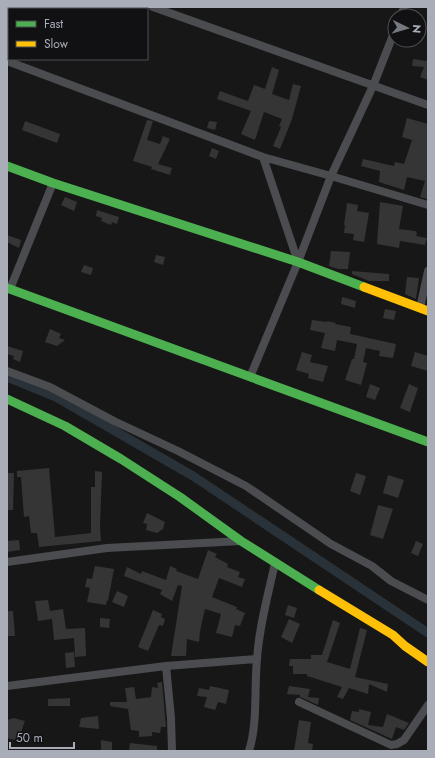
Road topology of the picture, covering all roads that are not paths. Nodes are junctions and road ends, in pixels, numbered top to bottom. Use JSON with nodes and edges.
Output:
{"nodes":[{"id":1,"x":153,"y":7,"type":"edge"},
{"id":2,"x":388,"y":48,"type":"edge"},
{"id":3,"x":7,"y":61,"type":"edge"},
{"id":4,"x":373,"y":86,"type":"junction"},
{"id":5,"x":428,"y":105,"type":"edge"},
{"id":6,"x":263,"y":157,"type":"junction"},
{"id":7,"x":7,"y":166,"type":"edge"},
{"id":8,"x":331,"y":176,"type":"junction"},
{"id":9,"x":52,"y":183,"type":"junction"},
{"id":10,"x":428,"y":206,"type":"edge"},
{"id":11,"x":298,"y":262,"type":"junction"},
{"id":12,"x":428,"y":271,"type":"edge"},
{"id":13,"x":8,"y":289,"type":"edge"},
{"id":14,"x":424,"y":309,"type":"edge"},
{"id":15,"x":7,"y":370,"type":"edge"},
{"id":16,"x":250,"y":377,"type":"junction"},
{"id":17,"x":7,"y":400,"type":"edge"},
{"id":18,"x":428,"y":442,"type":"edge"},
{"id":19,"x":241,"y":541,"type":"junction"},
{"id":20,"x":7,"y":562,"type":"edge"},
{"id":21,"x":275,"y":563,"type":"junction"},
{"id":22,"x":428,"y":600,"type":"edge"},
{"id":23,"x":257,"y":659,"type":"junction"},
{"id":24,"x":428,"y":662,"type":"edge"},
{"id":25,"x":166,"y":666,"type":"junction"},
{"id":26,"x":7,"y":686,"type":"edge"},
{"id":27,"x":299,"y":702,"type":"dead end"},
{"id":28,"x":428,"y":705,"type":"edge"},
{"id":29,"x":172,"y":751,"type":"edge"},
{"id":30,"x":249,"y":751,"type":"edge"}],
"edges":[{"from":1,"to":4,"type":"street"},
{"from":2,"to":4,"type":"street"},
{"from":3,"to":6,"type":"street"},
{"from":4,"to":5,"type":"street"},
{"from":4,"to":8,"type":"street"},
{"from":6,"to":8,"type":"street"},
{"from":6,"to":11,"type":"street"},
{"from":7,"to":9,"type":"main road"},
{"from":8,"to":10,"type":"street"},
{"from":8,"to":11,"type":"street"},
{"from":9,"to":11,"type":"main road"},
{"from":9,"to":13,"type":"street"},
{"from":11,"to":14,"type":"main road"},
{"from":11,"to":16,"type":"street"},
{"from":12,"to":14,"type":"street"},
{"from":13,"to":16,"type":"main road"},
{"from":15,"to":22,"type":"street"},
{"from":16,"to":18,"type":"main road"},
{"from":17,"to":19,"type":"main road"},
{"from":19,"to":20,"type":"street"},
{"from":19,"to":21,"type":"main road"},
{"from":21,"to":23,"type":"street"},
{"from":21,"to":24,"type":"main road"},
{"from":23,"to":25,"type":"street"},
{"from":23,"to":30,"type":"street"},
{"from":25,"to":26,"type":"street"},
{"from":25,"to":29,"type":"street"},
{"from":27,"to":28,"type":"street"}]}
